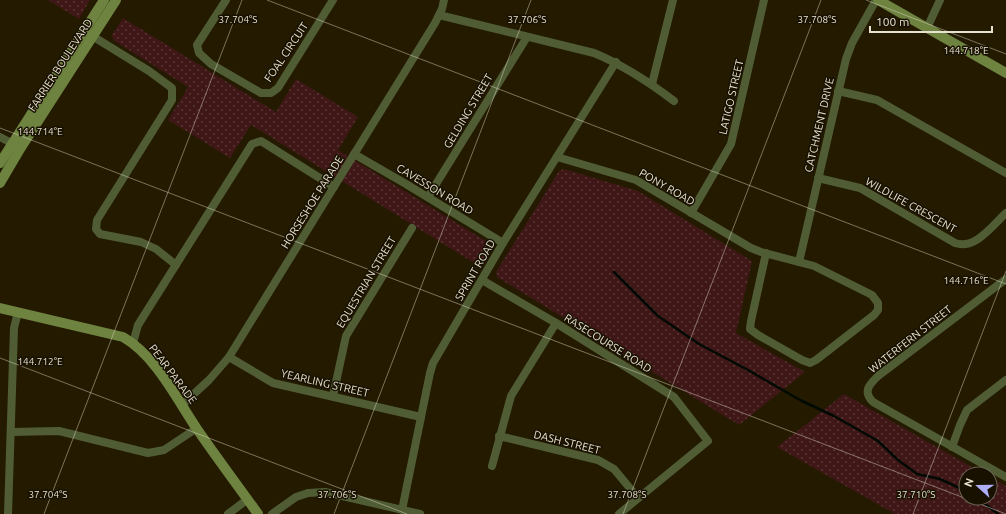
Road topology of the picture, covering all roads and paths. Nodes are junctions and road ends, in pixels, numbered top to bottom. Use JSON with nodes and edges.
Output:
{"nodes":[{"id":1,"x":104,"y":0,"type":"edge"},
{"id":2,"x":116,"y":0,"type":"edge"},
{"id":3,"x":226,"y":0,"type":"edge"},
{"id":4,"x":333,"y":0,"type":"edge"},
{"id":5,"x":444,"y":0,"type":"edge"},
{"id":6,"x":673,"y":0,"type":"edge"},
{"id":7,"x":764,"y":0,"type":"edge"},
{"id":8,"x":877,"y":0,"type":"edge"},
{"id":9,"x":940,"y":1,"type":"edge"},
{"id":10,"x":439,"y":15,"type":"junction"},
{"id":11,"x":925,"y":27,"type":"junction"},
{"id":12,"x":89,"y":34,"type":"junction"},
{"id":13,"x":527,"y":37,"type":"junction"},
{"id":14,"x":616,"y":62,"type":"junction"},
{"id":15,"x":1006,"y":73,"type":"edge"},
{"id":16,"x":652,"y":84,"type":"junction"},
{"id":17,"x":838,"y":91,"type":"junction"},
{"id":18,"x":674,"y":101,"type":"dead end"},
{"id":19,"x":0,"y":137,"type":"edge"},
{"id":20,"x":16,"y":146,"type":"junction"},
{"id":21,"x":354,"y":154,"type":"junction"},
{"id":22,"x":556,"y":157,"type":"junction"},
{"id":23,"x":0,"y":163,"type":"edge"},
{"id":24,"x":1006,"y":173,"type":"edge"},
{"id":25,"x":818,"y":178,"type":"junction"},
{"id":26,"x":0,"y":183,"type":"edge"},
{"id":27,"x":334,"y":187,"type":"junction"},
{"id":28,"x":428,"y":197,"type":"junction"},
{"id":29,"x":691,"y":213,"type":"junction"},
{"id":30,"x":1006,"y":213,"type":"edge"},
{"id":31,"x":412,"y":228,"type":"dead end"},
{"id":32,"x":503,"y":243,"type":"junction"},
{"id":33,"x":763,"y":253,"type":"junction"},
{"id":34,"x":799,"y":262,"type":"junction"},
{"id":35,"x":176,"y":265,"type":"junction"},
{"id":36,"x":1006,"y":279,"type":"edge"},
{"id":37,"x":482,"y":280,"type":"junction"},
{"id":38,"x":0,"y":308,"type":"edge"},
{"id":39,"x":18,"y":312,"type":"junction"},
{"id":40,"x":556,"y":323,"type":"junction"},
{"id":41,"x":133,"y":343,"type":"junction"},
{"id":42,"x":229,"y":357,"type":"junction"},
{"id":43,"x":1006,"y":380,"type":"edge"},
{"id":44,"x":332,"y":396,"type":"junction"},
{"id":45,"x":183,"y":404,"type":"junction"},
{"id":46,"x":421,"y":417,"type":"junction"},
{"id":47,"x":197,"y":428,"type":"junction"},
{"id":48,"x":11,"y":432,"type":"junction"},
{"id":49,"x":499,"y":436,"type":"junction"},
{"id":50,"x":952,"y":447,"type":"junction"},
{"id":51,"x":492,"y":466,"type":"dead end"},
{"id":52,"x":1006,"y":477,"type":"edge"},
{"id":53,"x":638,"y":498,"type":"junction"},
{"id":54,"x":248,"y":499,"type":"junction"},
{"id":55,"x":402,"y":510,"type":"junction"},
{"id":56,"x":8,"y":514,"type":"edge"},
{"id":57,"x":228,"y":514,"type":"edge"},
{"id":58,"x":258,"y":514,"type":"edge"},
{"id":59,"x":272,"y":514,"type":"edge"},
{"id":60,"x":419,"y":514,"type":"edge"},
{"id":61,"x":619,"y":514,"type":"edge"}],
"edges":[{"from":1,"to":12,"type":"street","name":"FARRIER BOULEVARD"},
{"from":2,"to":12,"type":"street","name":"FARRIER BOULEVARD"},
{"from":3,"to":4,"type":"street","name":"FOAL CIRCUIT"},
{"from":5,"to":10,"type":"street","name":"HORSESHOE PARADE"},
{"from":6,"to":16,"type":"street"},
{"from":7,"to":29,"type":"street","name":"LATIGO STREET"},
{"from":8,"to":11,"type":"street"},
{"from":8,"to":17,"type":"street","name":"CATCHMENT DRIVE"},
{"from":9,"to":11,"type":"street"},
{"from":10,"to":13,"type":"street"},
{"from":10,"to":21,"type":"street","name":"HORSESHOE PARADE"},
{"from":11,"to":15,"type":"street"},
{"from":12,"to":20,"type":"street","name":"FARRIER BOULEVARD"},
{"from":12,"to":35,"type":"street"},
{"from":13,"to":14,"type":"street"},
{"from":13,"to":28,"type":"street","name":"GELDING STREET"},
{"from":14,"to":16,"type":"street"},
{"from":14,"to":22,"type":"street","name":"SPRINT ROAD"},
{"from":16,"to":18,"type":"street"},
{"from":17,"to":24,"type":"street"},
{"from":17,"to":25,"type":"street","name":"CATCHMENT DRIVE"},
{"from":19,"to":20,"type":"street"},
{"from":20,"to":23,"type":"street","name":"FARRIER BOULEVARD"},
{"from":20,"to":26,"type":"street","name":"FARRIER BOULEVARD"},
{"from":21,"to":27,"type":"street","name":"HORSESHOE PARADE"},
{"from":21,"to":28,"type":"street","name":"CAVESSON ROAD"},
{"from":22,"to":29,"type":"street","name":"PONY ROAD"},
{"from":22,"to":32,"type":"street","name":"SPRINT ROAD"},
{"from":25,"to":30,"type":"street","name":"WILDLIFE CRESCENT"},
{"from":25,"to":34,"type":"street","name":"CATCHMENT DRIVE"},
{"from":27,"to":35,"type":"street"},
{"from":27,"to":42,"type":"street","name":"HORSESHOE PARADE"},
{"from":28,"to":32,"type":"street","name":"CAVESSON ROAD"},
{"from":29,"to":33,"type":"street","name":"PONY ROAD"},
{"from":31,"to":44,"type":"street","name":"EQUESTRIAN STREET"},
{"from":32,"to":37,"type":"street","name":"SPRINT ROAD"},
{"from":33,"to":34,"type":"street","name":"PONY ROAD"},
{"from":33,"to":34,"type":"street","name":"PONY ROAD"},
{"from":35,"to":41,"type":"street"},
{"from":36,"to":50,"type":"street","name":"WATERFERN STREET"},
{"from":37,"to":40,"type":"street","name":"RASECOURSE ROAD"},
{"from":37,"to":46,"type":"street","name":"SPRINT ROAD"},
{"from":38,"to":39,"type":"street","name":"PEAR PARADE"},
{"from":39,"to":41,"type":"street","name":"PEAR PARADE"},
{"from":39,"to":48,"type":"street"},
{"from":40,"to":49,"type":"street"},
{"from":40,"to":53,"type":"street","name":"RASECOURSE ROAD"},
{"from":41,"to":45,"type":"street","name":"PEAR PARADE"},
{"from":42,"to":44,"type":"street","name":"YEARLING STREET"},
{"from":42,"to":45,"type":"street","name":"HORSESHOE PARADE"},
{"from":43,"to":50,"type":"street"},
{"from":44,"to":46,"type":"street","name":"YEARLING STREET"},
{"from":45,"to":47,"type":"street","name":"PEAR PARADE"},
{"from":46,"to":55,"type":"street","name":"SPRINT ROAD"},
{"from":47,"to":48,"type":"street"},
{"from":47,"to":54,"type":"street","name":"PEAR PARADE"},
{"from":48,"to":56,"type":"street"},
{"from":49,"to":51,"type":"street"},
{"from":49,"to":53,"type":"street","name":"DASH STREET"},
{"from":50,"to":52,"type":"street","name":"WATERFERN STREET"},
{"from":53,"to":61,"type":"street"},
{"from":54,"to":57,"type":"street"},
{"from":54,"to":58,"type":"street","name":"PEAR PARADE"},
{"from":55,"to":59,"type":"street"},
{"from":55,"to":60,"type":"street"}]}
